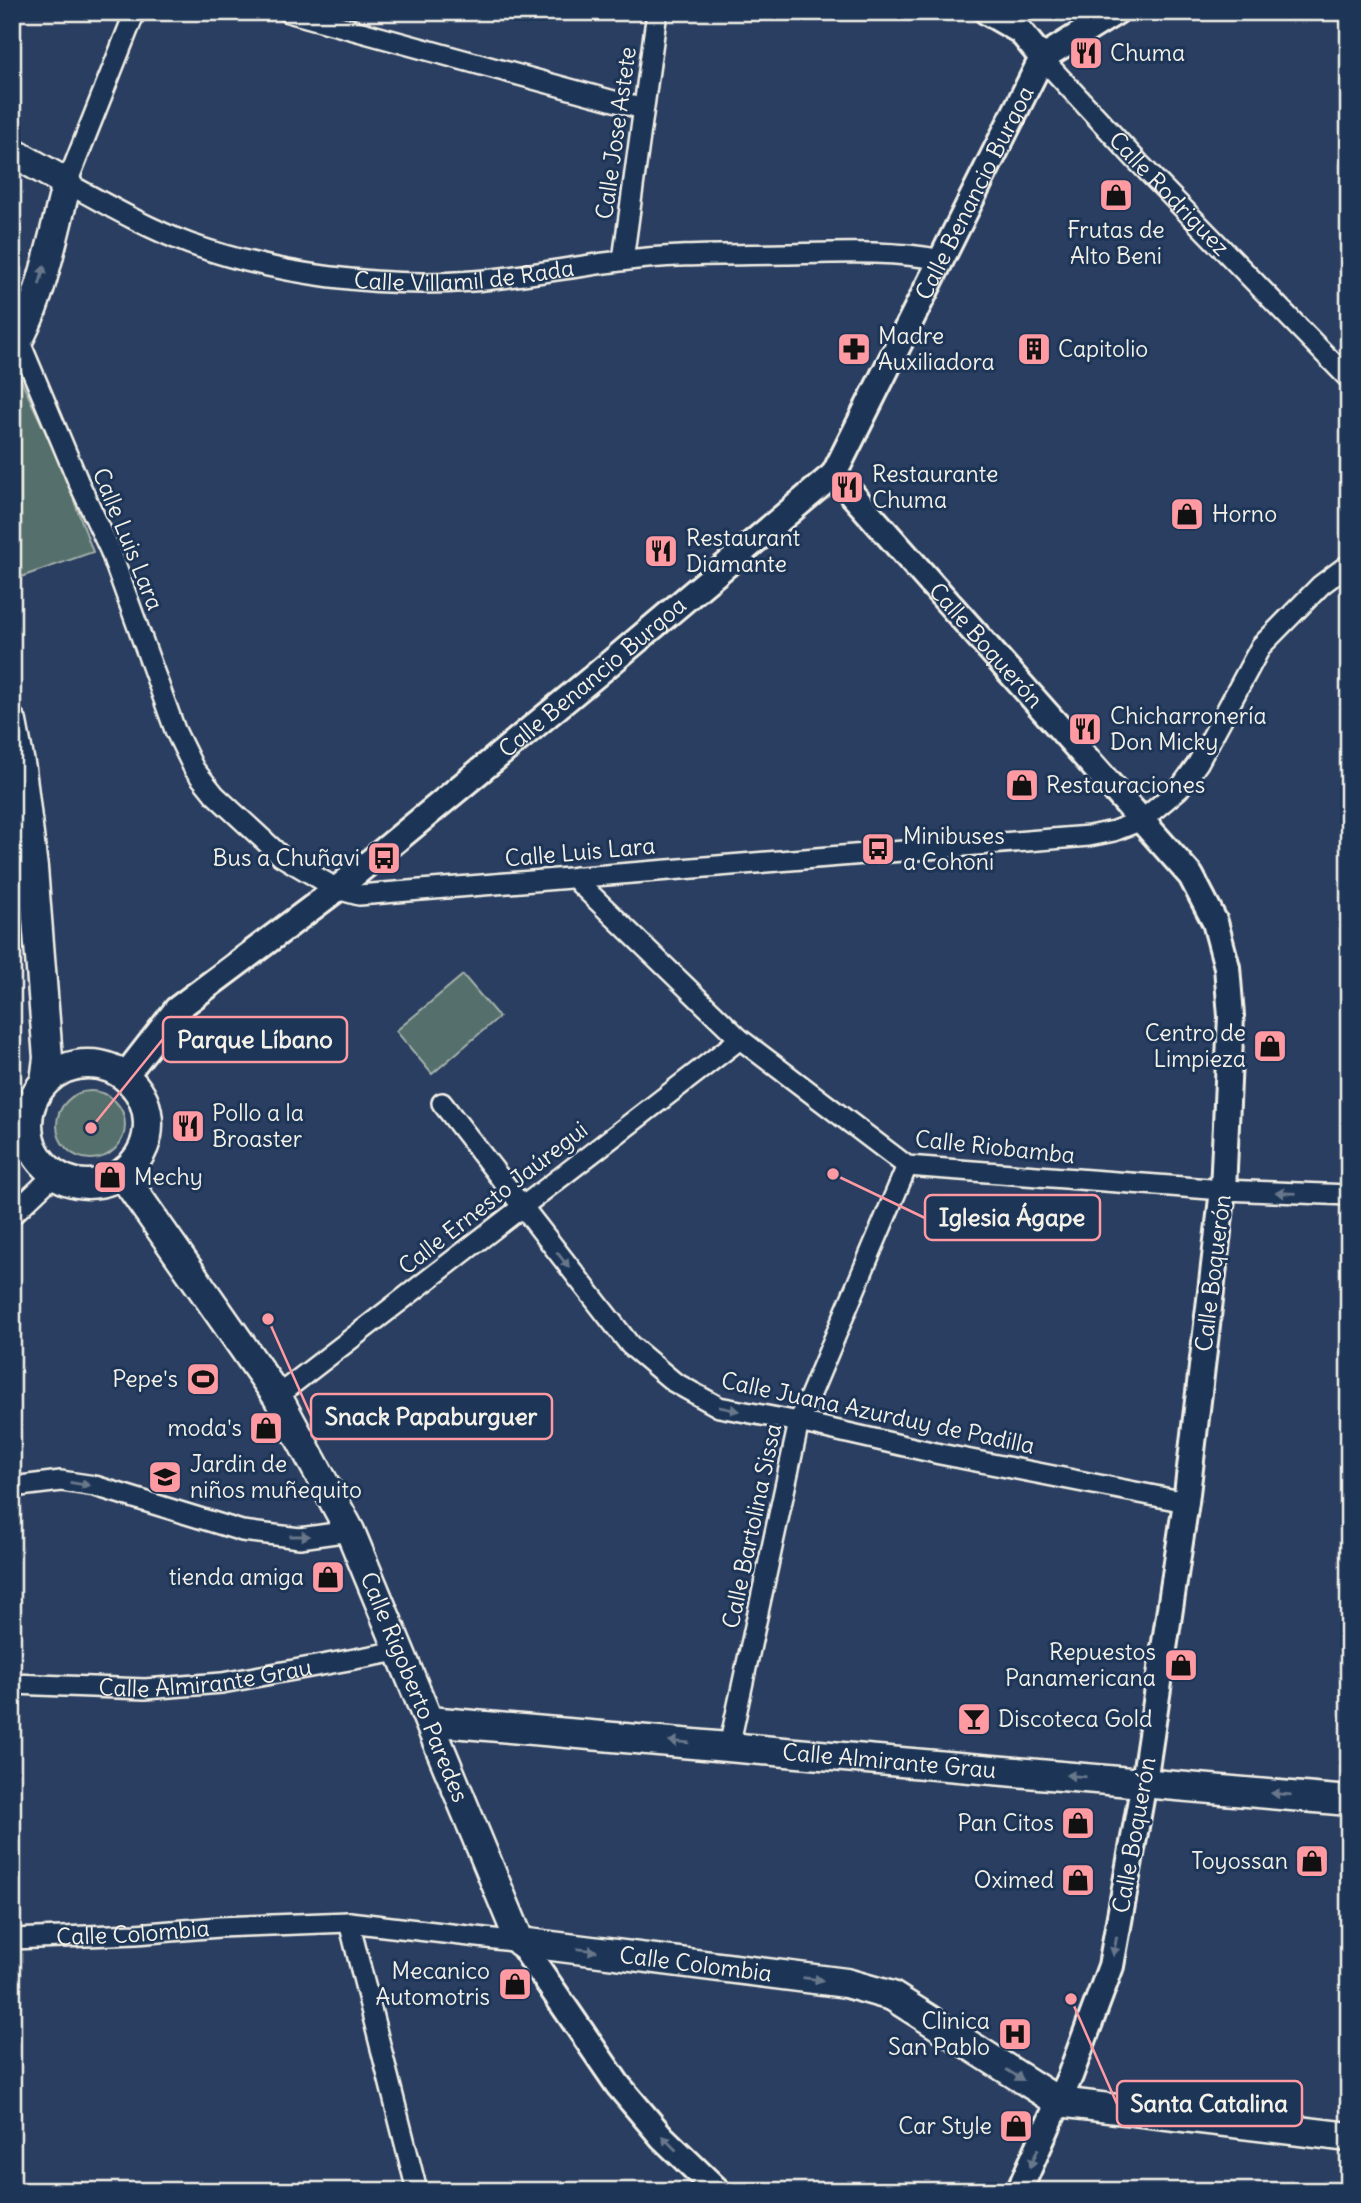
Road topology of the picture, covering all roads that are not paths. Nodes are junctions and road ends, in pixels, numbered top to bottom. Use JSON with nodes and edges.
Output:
{"nodes":[{"id":1,"x":135,"y":12,"type":"edge"},
{"id":2,"x":288,"y":12,"type":"edge"},
{"id":3,"x":657,"y":12,"type":"edge"},
{"id":4,"x":987,"y":12,"type":"edge"},
{"id":5,"x":1116,"y":12,"type":"edge"},
{"id":6,"x":1042,"y":58,"type":"junction"},
{"id":7,"x":643,"y":109,"type":"junction"},
{"id":8,"x":12,"y":152,"type":"edge"},
{"id":9,"x":67,"y":183,"type":"junction"},
{"id":10,"x":623,"y":260,"type":"junction"},
{"id":11,"x":942,"y":260,"type":"junction"},
{"id":12,"x":16,"y":345,"type":"edge"},
{"id":13,"x":1349,"y":379,"type":"edge"},
{"id":14,"x":834,"y":474,"type":"junction"},
{"id":15,"x":1349,"y":564,"type":"edge"},
{"id":16,"x":12,"y":722,"type":"edge"},
{"id":17,"x":1142,"y":820,"type":"junction"},
{"id":18,"x":22,"y":867,"type":"edge"},
{"id":19,"x":576,"y":877,"type":"junction"},
{"id":20,"x":337,"y":889,"type":"junction"},
{"id":21,"x":740,"y":1039,"type":"junction"},
{"id":22,"x":54,"y":1067,"type":"junction"},
{"id":23,"x":124,"y":1077,"type":"junction"},
{"id":24,"x":442,"y":1103,"type":"dead end"},
{"id":25,"x":20,"y":1125,"type":"edge"},
{"id":26,"x":907,"y":1166,"type":"junction"},
{"id":27,"x":55,"y":1174,"type":"junction"},
{"id":28,"x":122,"y":1174,"type":"junction"},
{"id":29,"x":1223,"y":1190,"type":"junction"},
{"id":30,"x":1349,"y":1195,"type":"edge"},
{"id":31,"x":521,"y":1207,"type":"junction"},
{"id":32,"x":12,"y":1215,"type":"edge"},
{"id":33,"x":277,"y":1395,"type":"junction"},
{"id":34,"x":799,"y":1422,"type":"junction"},
{"id":35,"x":12,"y":1487,"type":"edge"},
{"id":36,"x":1186,"y":1502,"type":"junction"},
{"id":37,"x":350,"y":1531,"type":"junction"},
{"id":38,"x":398,"y":1651,"type":"junction"},
{"id":39,"x":12,"y":1684,"type":"edge"},
{"id":40,"x":429,"y":1721,"type":"junction"},
{"id":41,"x":729,"y":1747,"type":"junction"},
{"id":42,"x":1144,"y":1782,"type":"junction"},
{"id":43,"x":1349,"y":1801,"type":"edge"},
{"id":44,"x":349,"y":1922,"type":"junction"},
{"id":45,"x":12,"y":1939,"type":"edge"},
{"id":46,"x":520,"y":1941,"type":"junction"},
{"id":47,"x":1059,"y":2102,"type":"junction"},
{"id":48,"x":1349,"y":2137,"type":"edge"},
{"id":49,"x":417,"y":2191,"type":"edge"},
{"id":50,"x":718,"y":2191,"type":"edge"},
{"id":51,"x":1019,"y":2191,"type":"edge"}],
"edges":[{"from":1,"to":9,"type":"street"},
{"from":2,"to":7,"type":"street"},
{"from":3,"to":7,"type":"street","name":"Calle Jose Astete"},
{"from":4,"to":6,"type":"street","name":"Calle Rodriguez"},
{"from":5,"to":6,"type":"street","name":"Calle Benancio Burgoa"},
{"from":6,"to":11,"type":"street","name":"Calle Benancio Burgoa"},
{"from":6,"to":13,"type":"street","name":"Calle Rodriguez"},
{"from":7,"to":10,"type":"street","name":"Calle Jose Astete"},
{"from":8,"to":9,"type":"main road","name":"Calle Villamil de Rada"},
{"from":9,"to":10,"type":"street","name":"Calle Villamil de Rada"},
{"from":12,"to":9,"type":"main road","one_way":true},
{"from":10,"to":11,"type":"street","name":"Calle Villamil de Rada"},
{"from":11,"to":14,"type":"street","name":"Calle Benancio Burgoa"},
{"from":12,"to":20,"type":"street","name":"Calle Luis Lara"},
{"from":14,"to":17,"type":"street","name":"Calle Boquerón"},
{"from":14,"to":20,"type":"street","name":"Calle Benancio Burgoa"},
{"from":15,"to":17,"type":"street","name":"Calle Luis Lara"},
{"from":16,"to":18,"type":"main road"},
{"from":17,"to":19,"type":"street","name":"Calle Luis Lara"},
{"from":17,"to":29,"type":"street","name":"Calle Boquerón"},
{"from":18,"to":22,"type":"main road"},
{"from":19,"to":20,"type":"street","name":"Calle Luis Lara"},
{"from":19,"to":21,"type":"street","name":"Calle Riobamba"},
{"from":20,"to":23,"type":"street","name":"Calle Benancio Burgoa"},
{"from":21,"to":26,"type":"street","name":"Calle Riobamba"},
{"from":21,"to":31,"type":"street","name":"Calle Ernesto Jaúregui"},
{"from":22,"to":23,"type":"main road"},
{"from":22,"to":25,"type":"main road"},
{"from":23,"to":28,"type":"main road"},
{"from":24,"to":31,"type":"street","name":"Calle Juana Azurduy de Padilla"},
{"from":25,"to":27,"type":"main road"},
{"from":26,"to":29,"type":"street","name":"Calle Riobamba"},
{"from":26,"to":34,"type":"street","name":"Calle Bartolina Sissa"},
{"from":27,"to":28,"type":"main road"},
{"from":27,"to":32,"type":"street"},
{"from":28,"to":33,"type":"main road","name":"Calle Rigoberto Paredes"},
{"from":30,"to":29,"type":"street","name":"Calle Riobamba","one_way":true},
{"from":29,"to":36,"type":"street","name":"Calle Boquerón"},
{"from":31,"to":33,"type":"street","name":"Calle Ernesto Jaúregui"},
{"from":31,"to":34,"type":"street","name":"Calle Juana Azurduy de Padilla","one_way":true},
{"from":33,"to":37,"type":"main road","name":"Calle Rigoberto Paredes"},
{"from":34,"to":36,"type":"street","name":"Calle Juana Azurduy de Padilla"},
{"from":34,"to":41,"type":"street","name":"Calle Bartolina Sissa"},
{"from":35,"to":37,"type":"street","one_way":true},
{"from":36,"to":42,"type":"street","name":"Calle Boquerón"},
{"from":37,"to":38,"type":"main road","name":"Calle Rigoberto Paredes"},
{"from":38,"to":39,"type":"street","name":"Calle Almirante Grau"},
{"from":38,"to":40,"type":"main road","name":"Calle Rigoberto Paredes"},
{"from":41,"to":40,"type":"main road","name":"Calle Almirante Grau","one_way":true},
{"from":40,"to":46,"type":"main road","name":"Calle Rigoberto Paredes"},
{"from":42,"to":41,"type":"main road","name":"Calle Almirante Grau","one_way":true},
{"from":43,"to":42,"type":"main road","name":"Calle Almirante Grau","one_way":true},
{"from":42,"to":47,"type":"street","name":"Calle Boquerón","one_way":true},
{"from":44,"to":45,"type":"street","name":"Calle Colombia"},
{"from":44,"to":46,"type":"street","name":"Calle Colombia"},
{"from":44,"to":49,"type":"street"},
{"from":46,"to":47,"type":"main road","name":"Calle Colombia","one_way":true},
{"from":50,"to":46,"type":"street","name":"Calle Rigoberto Paredes","one_way":true},
{"from":47,"to":48,"type":"main road","name":"Calle Colombia"},
{"from":47,"to":51,"type":"street","name":"Calle Boquerón","one_way":true}]}
